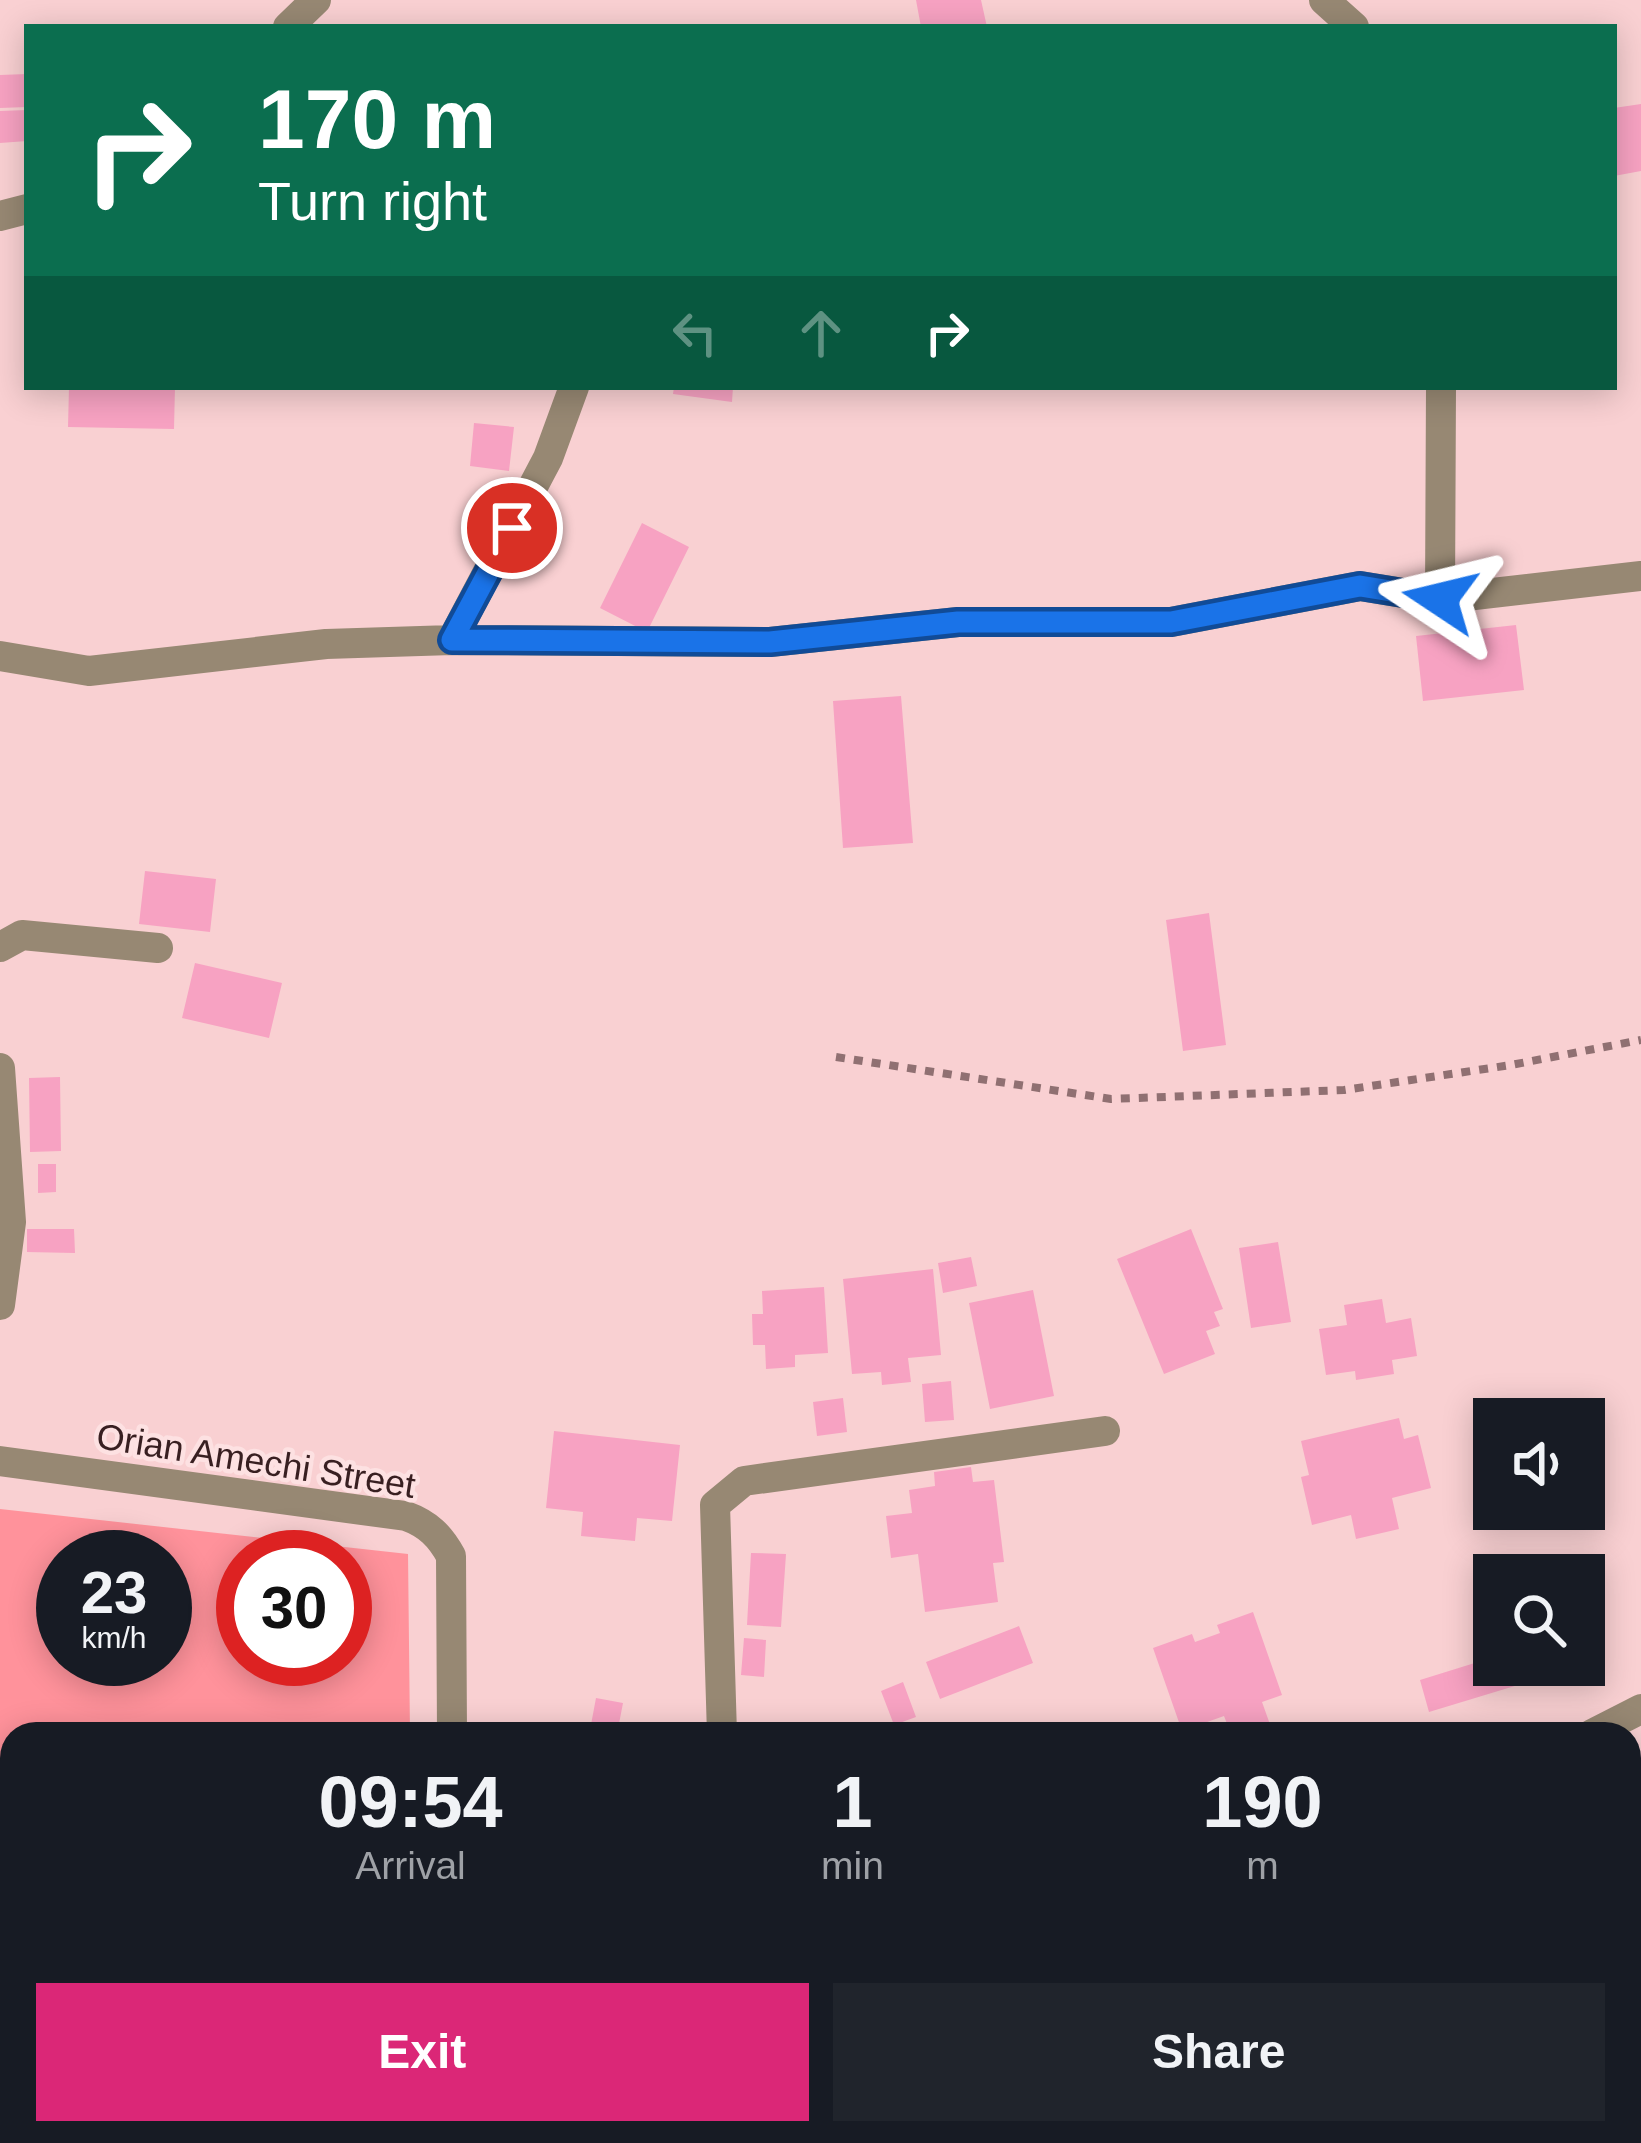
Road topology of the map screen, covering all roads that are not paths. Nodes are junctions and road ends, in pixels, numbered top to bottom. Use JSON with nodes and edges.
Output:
{"nodes":[{"id":1,"x":316,"y":0,"type":"edge"},
{"id":2,"x":1324,"y":0,"type":"edge"},
{"id":3,"x":291,"y":24,"type":"edge"},
{"id":4,"x":1351,"y":24,"type":"edge"},
{"id":5,"x":573,"y":390,"type":"edge"},
{"id":6,"x":1441,"y":390,"type":"edge"},
{"id":7,"x":1641,"y":575,"type":"edge"},
{"id":8,"x":1440,"y":599,"type":"junction"},
{"id":9,"x":452,"y":640,"type":"junction"},
{"id":10,"x":0,"y":656,"type":"edge"},
{"id":11,"x":0,"y":946,"type":"edge"},
{"id":12,"x":158,"y":948,"type":"dead end"},
{"id":13,"x":0,"y":1068,"type":"edge"},
{"id":14,"x":0,"y":1305,"type":"edge"},
{"id":15,"x":1105,"y":1431,"type":"dead end"},
{"id":16,"x":0,"y":1461,"type":"edge"},
{"id":17,"x":452,"y":1722,"type":"edge"},
{"id":18,"x":722,"y":1722,"type":"edge"}],
"edges":[{"from":1,"to":3,"type":"street"},
{"from":2,"to":4,"type":"street"},
{"from":5,"to":9,"type":"street"},
{"from":6,"to":8,"type":"street"},
{"from":7,"to":8,"type":"street"},
{"from":8,"to":9,"type":"street"},
{"from":9,"to":10,"type":"street"},
{"from":11,"to":12,"type":"street"},
{"from":13,"to":14,"type":"street"},
{"from":15,"to":18,"type":"street"},
{"from":16,"to":17,"type":"street","name":"Orian Amechi Street"}]}
